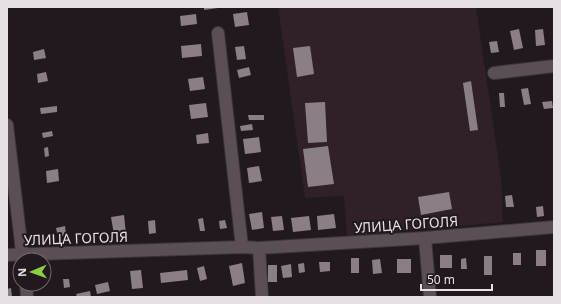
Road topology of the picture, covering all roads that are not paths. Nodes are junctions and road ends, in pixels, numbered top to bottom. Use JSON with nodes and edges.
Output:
{"nodes":[{"id":1,"x":218,"y":33,"type":"dead end"},
{"id":2,"x":554,"y":66,"type":"edge"},
{"id":3,"x":494,"y":73,"type":"dead end"},
{"id":4,"x":7,"y":125,"type":"edge"},
{"id":5,"x":554,"y":227,"type":"edge"},
{"id":6,"x":425,"y":238,"type":"junction"},
{"id":7,"x":242,"y":247,"type":"junction"},
{"id":8,"x":259,"y":248,"type":"junction"},
{"id":9,"x":22,"y":252,"type":"edge"},
{"id":10,"x":52,"y":256,"type":"edge"},
{"id":11,"x":262,"y":297,"type":"edge"},
{"id":12,"x":430,"y":297,"type":"edge"}],
"edges":[{"from":1,"to":7,"type":"street"},
{"from":2,"to":3,"type":"street"},
{"from":4,"to":9,"type":"street"},
{"from":5,"to":6,"type":"street","name":"УЛИЦА ГОГОЛЯ"},
{"from":6,"to":8,"type":"street","name":"УЛИЦА ГОГОЛЯ"},
{"from":6,"to":12,"type":"street"},
{"from":7,"to":8,"type":"street","name":"УЛИЦА ГОГОЛЯ"},
{"from":7,"to":10,"type":"street","name":"УЛИЦА ГОГОЛЯ"},
{"from":8,"to":11,"type":"street"}]}
